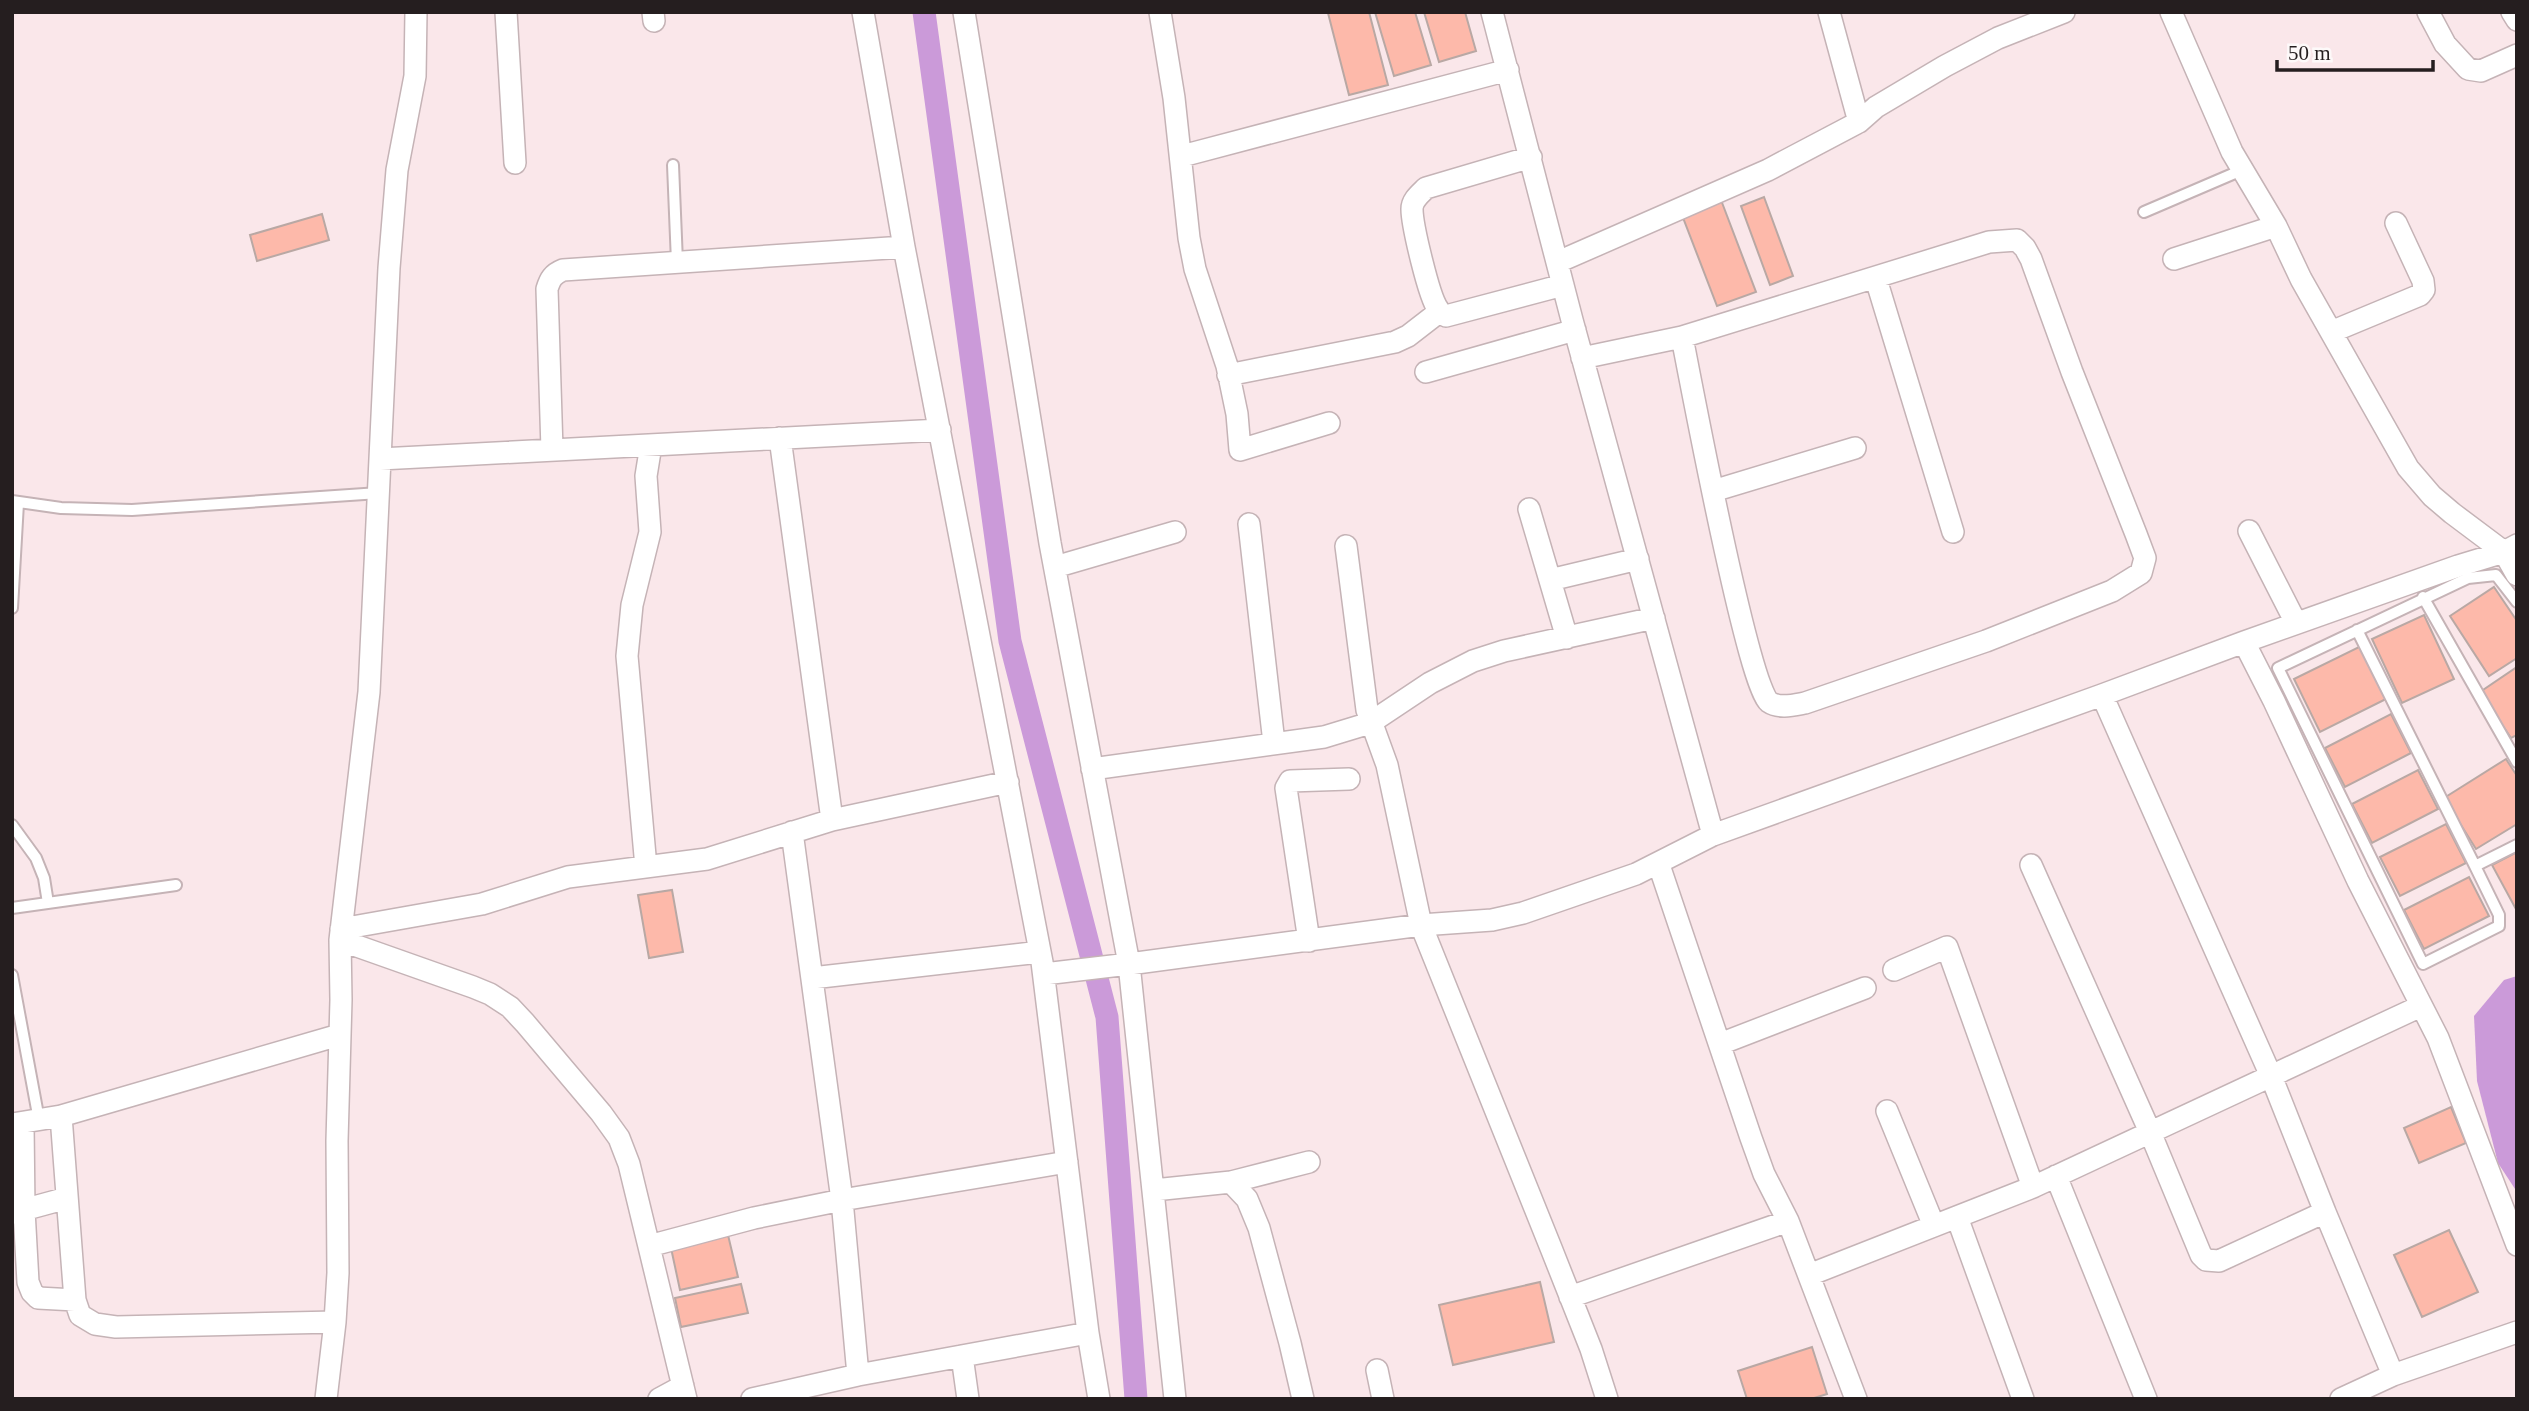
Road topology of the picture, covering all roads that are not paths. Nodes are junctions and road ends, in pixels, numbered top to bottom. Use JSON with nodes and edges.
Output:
{"nodes":[{"id":1,"x":416,"y":12,"type":"edge"},
{"id":2,"x":506,"y":12,"type":"edge"},
{"id":3,"x":863,"y":12,"type":"edge"},
{"id":4,"x":964,"y":12,"type":"edge"},
{"id":5,"x":1160,"y":12,"type":"edge"},
{"id":6,"x":1492,"y":12,"type":"edge"},
{"id":7,"x":1829,"y":12,"type":"edge"},
{"id":8,"x":2064,"y":12,"type":"edge"},
{"id":9,"x":2171,"y":12,"type":"edge"},
{"id":10,"x":2428,"y":12,"type":"edge"},
{"id":11,"x":2512,"y":12,"type":"edge"},
{"id":12,"x":2517,"y":20,"type":"edge"},
{"id":13,"x":2517,"y":55,"type":"edge"},
{"id":14,"x":1508,"y":69,"type":"junction"},
{"id":15,"x":1859,"y":122,"type":"junction"},
{"id":16,"x":1182,"y":156,"type":"junction"},
{"id":17,"x":1531,"y":157,"type":"junction"},
{"id":18,"x":515,"y":163,"type":"dead end"},
{"id":19,"x":673,"y":165,"type":"dead end"},
{"id":20,"x":2242,"y":170,"type":"junction"},
{"id":21,"x":2144,"y":212,"type":"dead end"},
{"id":22,"x":2396,"y":223,"type":"dead end"},
{"id":23,"x":2276,"y":226,"type":"junction"},
{"id":24,"x":904,"y":247,"type":"junction"},
{"id":25,"x":2174,"y":258,"type":"dead end"},
{"id":26,"x":677,"y":262,"type":"junction"},
{"id":27,"x":1558,"y":262,"type":"junction"},
{"id":28,"x":1876,"y":279,"type":"junction"},
{"id":29,"x":1563,"y":285,"type":"junction"},
{"id":30,"x":1439,"y":312,"type":"junction"},
{"id":31,"x":1575,"y":330,"type":"junction"},
{"id":32,"x":2331,"y":332,"type":"junction"},
{"id":33,"x":1682,"y":337,"type":"junction"},
{"id":34,"x":1583,"y":358,"type":"junction"},
{"id":35,"x":1426,"y":372,"type":"dead end"},
{"id":36,"x":1228,"y":375,"type":"junction"},
{"id":37,"x":1329,"y":423,"type":"dead end"},
{"id":38,"x":940,"y":429,"type":"junction"},
{"id":39,"x":780,"y":438,"type":"junction"},
{"id":40,"x":651,"y":444,"type":"junction"},
{"id":41,"x":1855,"y":448,"type":"dead end"},
{"id":42,"x":552,"y":450,"type":"junction"},
{"id":43,"x":380,"y":459,"type":"junction"},
{"id":44,"x":1713,"y":491,"type":"junction"},
{"id":45,"x":379,"y":492,"type":"junction"},
{"id":46,"x":15,"y":502,"type":"edge"},
{"id":47,"x":1529,"y":509,"type":"dead end"},
{"id":48,"x":1250,"y":524,"type":"dead end"},
{"id":49,"x":2249,"y":531,"type":"dead end"},
{"id":50,"x":1175,"y":532,"type":"dead end"},
{"id":51,"x":1953,"y":532,"type":"dead end"},
{"id":52,"x":1346,"y":546,"type":"dead end"},
{"id":53,"x":2511,"y":548,"type":"edge"},
{"id":54,"x":1638,"y":559,"type":"junction"},
{"id":55,"x":1055,"y":567,"type":"junction"},
{"id":56,"x":2463,"y":572,"type":"junction"},
{"id":57,"x":2517,"y":575,"type":"edge"},
{"id":58,"x":1550,"y":580,"type":"junction"},
{"id":59,"x":2423,"y":597,"type":"junction"},
{"id":60,"x":2517,"y":602,"type":"edge"},
{"id":61,"x":12,"y":608,"type":"edge"},
{"id":62,"x":1654,"y":618,"type":"junction"},
{"id":63,"x":2296,"y":623,"type":"junction"},
{"id":64,"x":2357,"y":630,"type":"junction"},
{"id":65,"x":1567,"y":638,"type":"junction"},
{"id":66,"x":2244,"y":642,"type":"junction"},
{"id":67,"x":2102,"y":695,"type":"junction"},
{"id":68,"x":1370,"y":723,"type":"junction"},
{"id":69,"x":1274,"y":743,"type":"junction"},
{"id":70,"x":2517,"y":762,"type":"edge"},
{"id":71,"x":1092,"y":769,"type":"junction"},
{"id":72,"x":1349,"y":779,"type":"dead end"},
{"id":73,"x":1008,"y":782,"type":"junction"},
{"id":74,"x":832,"y":820,"type":"junction"},
{"id":75,"x":12,"y":825,"type":"edge"},
{"id":76,"x":792,"y":832,"type":"junction"},
{"id":77,"x":1713,"y":835,"type":"junction"},
{"id":78,"x":2517,"y":845,"type":"edge"},
{"id":79,"x":1659,"y":864,"type":"junction"},
{"id":80,"x":2031,"y":865,"type":"dead end"},
{"id":81,"x":2475,"y":866,"type":"junction"},
{"id":82,"x":646,"y":867,"type":"junction"},
{"id":83,"x":176,"y":885,"type":"dead end"},
{"id":84,"x":48,"y":903,"type":"junction"},
{"id":85,"x":12,"y":908,"type":"edge"},
{"id":86,"x":1420,"y":925,"type":"junction"},
{"id":87,"x":340,"y":935,"type":"junction"},
{"id":88,"x":1309,"y":941,"type":"junction"},
{"id":89,"x":1040,"y":952,"type":"junction"},
{"id":90,"x":1124,"y":965,"type":"junction"},
{"id":91,"x":1894,"y":970,"type":"dead end"},
{"id":92,"x":1044,"y":974,"type":"junction"},
{"id":93,"x":12,"y":975,"type":"edge"},
{"id":94,"x":812,"y":978,"type":"junction"},
{"id":95,"x":1865,"y":988,"type":"dead end"},
{"id":96,"x":2421,"y":1006,"type":"junction"},
{"id":97,"x":339,"y":1035,"type":"junction"},
{"id":98,"x":1720,"y":1044,"type":"junction"},
{"id":99,"x":2271,"y":1076,"type":"junction"},
{"id":100,"x":1887,"y":1111,"type":"dead end"},
{"id":101,"x":61,"y":1116,"type":"junction"},
{"id":102,"x":25,"y":1123,"type":"edge"},
{"id":103,"x":2150,"y":1132,"type":"junction"},
{"id":104,"x":1067,"y":1162,"type":"junction"},
{"id":105,"x":1309,"y":1162,"type":"dead end"},
{"id":106,"x":2056,"y":1176,"type":"junction"},
{"id":107,"x":1231,"y":1182,"type":"junction"},
{"id":108,"x":2033,"y":1187,"type":"junction"},
{"id":109,"x":1154,"y":1191,"type":"junction"},
{"id":110,"x":67,"y":1198,"type":"junction"},
{"id":111,"x":842,"y":1200,"type":"junction"},
{"id":112,"x":18,"y":1211,"type":"edge"},
{"id":113,"x":2325,"y":1212,"type":"junction"},
{"id":114,"x":1957,"y":1217,"type":"junction"},
{"id":115,"x":1788,"y":1221,"type":"junction"},
{"id":116,"x":1934,"y":1226,"type":"junction"},
{"id":117,"x":2517,"y":1245,"type":"edge"},
{"id":118,"x":649,"y":1246,"type":"junction"},
{"id":119,"x":1809,"y":1275,"type":"junction"},
{"id":120,"x":1570,"y":1297,"type":"junction"},
{"id":121,"x":75,"y":1300,"type":"junction"},
{"id":122,"x":335,"y":1322,"type":"junction"},
{"id":123,"x":2517,"y":1332,"type":"edge"},
{"id":124,"x":1088,"y":1333,"type":"junction"},
{"id":125,"x":962,"y":1356,"type":"junction"},
{"id":126,"x":1377,"y":1370,"type":"dead end"},
{"id":127,"x":858,"y":1375,"type":"junction"},
{"id":128,"x":2393,"y":1375,"type":"junction"},
{"id":129,"x":685,"y":1392,"type":"edge"},
{"id":130,"x":326,"y":1399,"type":"edge"},
{"id":131,"x":659,"y":1399,"type":"edge"},
{"id":132,"x":752,"y":1399,"type":"edge"},
{"id":133,"x":968,"y":1399,"type":"edge"},
{"id":134,"x":1099,"y":1399,"type":"edge"},
{"id":135,"x":1175,"y":1399,"type":"edge"},
{"id":136,"x":1303,"y":1399,"type":"edge"},
{"id":137,"x":1383,"y":1399,"type":"edge"},
{"id":138,"x":1607,"y":1399,"type":"edge"},
{"id":139,"x":1856,"y":1399,"type":"edge"},
{"id":140,"x":2023,"y":1399,"type":"edge"},
{"id":141,"x":2146,"y":1399,"type":"edge"},
{"id":142,"x":2342,"y":1399,"type":"edge"}],
"edges":[{"from":1,"to":43,"type":"street"},
{"from":2,"to":18,"type":"street"},
{"from":3,"to":24,"type":"street"},
{"from":4,"to":55,"type":"street"},
{"from":5,"to":16,"type":"street"},
{"from":6,"to":14,"type":"street"},
{"from":7,"to":15,"type":"street"},
{"from":8,"to":15,"type":"street"},
{"from":9,"to":20,"type":"street"},
{"from":10,"to":13,"type":"street"},
{"from":11,"to":12,"type":"street"},
{"from":14,"to":16,"type":"street"},
{"from":14,"to":17,"type":"street"},
{"from":15,"to":27,"type":"street"},
{"from":16,"to":36,"type":"street"},
{"from":17,"to":27,"type":"street"},
{"from":17,"to":30,"type":"street"},
{"from":19,"to":26,"type":"lane"},
{"from":20,"to":21,"type":"lane"},
{"from":20,"to":23,"type":"street"},
{"from":22,"to":32,"type":"street"},
{"from":23,"to":25,"type":"street"},
{"from":23,"to":32,"type":"street"},
{"from":24,"to":26,"type":"street"},
{"from":24,"to":38,"type":"street"},
{"from":26,"to":42,"type":"street"},
{"from":27,"to":29,"type":"street"},
{"from":28,"to":33,"type":"street"},
{"from":28,"to":44,"type":"street"},
{"from":28,"to":51,"type":"street"},
{"from":29,"to":30,"type":"street"},
{"from":29,"to":31,"type":"street"},
{"from":30,"to":36,"type":"street"},
{"from":31,"to":34,"type":"street"},
{"from":31,"to":35,"type":"street"},
{"from":32,"to":53,"type":"street"},
{"from":33,"to":34,"type":"street"},
{"from":33,"to":44,"type":"street"},
{"from":34,"to":54,"type":"street"},
{"from":36,"to":37,"type":"street"},
{"from":38,"to":39,"type":"street"},
{"from":38,"to":73,"type":"street"},
{"from":39,"to":40,"type":"street"},
{"from":39,"to":74,"type":"street"},
{"from":40,"to":42,"type":"street"},
{"from":40,"to":82,"type":"street"},
{"from":41,"to":44,"type":"street"},
{"from":42,"to":43,"type":"street"},
{"from":43,"to":45,"type":"street"},
{"from":45,"to":46,"type":"lane"},
{"from":45,"to":87,"type":"street"},
{"from":46,"to":61,"type":"lane"},
{"from":47,"to":58,"type":"street"},
{"from":48,"to":69,"type":"street"},
{"from":49,"to":63,"type":"street"},
{"from":50,"to":55,"type":"street"},
{"from":52,"to":68,"type":"street"},
{"from":53,"to":56,"type":"street"},
{"from":53,"to":57,"type":"street"},
{"from":54,"to":58,"type":"street"},
{"from":54,"to":62,"type":"street"},
{"from":55,"to":71,"type":"street"},
{"from":56,"to":59,"type":"lane"},
{"from":56,"to":60,"type":"lane"},
{"from":56,"to":63,"type":"street"},
{"from":58,"to":65,"type":"street"},
{"from":59,"to":64,"type":"lane"},
{"from":59,"to":70,"type":"lane"},
{"from":62,"to":65,"type":"street"},
{"from":62,"to":77,"type":"street"},
{"from":63,"to":66,"type":"street"},
{"from":64,"to":81,"type":"lane"},
{"from":64,"to":81,"type":"lane"},
{"from":65,"to":68,"type":"street"},
{"from":66,"to":67,"type":"street"},
{"from":66,"to":96,"type":"street"},
{"from":67,"to":77,"type":"street"},
{"from":67,"to":99,"type":"street"},
{"from":68,"to":69,"type":"street"},
{"from":68,"to":86,"type":"street"},
{"from":69,"to":71,"type":"street"},
{"from":71,"to":90,"type":"street"},
{"from":72,"to":88,"type":"street"},
{"from":73,"to":74,"type":"street"},
{"from":73,"to":89,"type":"street"},
{"from":74,"to":76,"type":"street"},
{"from":75,"to":84,"type":"lane"},
{"from":76,"to":82,"type":"street"},
{"from":76,"to":94,"type":"street"},
{"from":77,"to":79,"type":"street"},
{"from":78,"to":81,"type":"lane"},
{"from":79,"to":86,"type":"street"},
{"from":79,"to":98,"type":"street"},
{"from":80,"to":103,"type":"street"},
{"from":82,"to":87,"type":"street"},
{"from":83,"to":84,"type":"lane"},
{"from":84,"to":85,"type":"lane"},
{"from":86,"to":88,"type":"street"},
{"from":86,"to":120,"type":"street"},
{"from":87,"to":97,"type":"street"},
{"from":87,"to":118,"type":"street"},
{"from":88,"to":90,"type":"street"},
{"from":89,"to":92,"type":"street"},
{"from":89,"to":94,"type":"street"},
{"from":90,"to":92,"type":"street"},
{"from":90,"to":109,"type":"street"},
{"from":91,"to":108,"type":"street"},
{"from":92,"to":104,"type":"street"},
{"from":93,"to":102,"type":"lane"},
{"from":94,"to":111,"type":"street"},
{"from":95,"to":98,"type":"street"},
{"from":96,"to":99,"type":"street"},
{"from":96,"to":117,"type":"street"},
{"from":97,"to":101,"type":"street"},
{"from":97,"to":122,"type":"street"},
{"from":98,"to":115,"type":"street"},
{"from":99,"to":103,"type":"street"},
{"from":99,"to":113,"type":"street"},
{"from":100,"to":116,"type":"street"},
{"from":101,"to":102,"type":"street"},
{"from":101,"to":110,"type":"street"},
{"from":102,"to":112,"type":"street"},
{"from":103,"to":106,"type":"street"},
{"from":103,"to":113,"type":"street"},
{"from":104,"to":111,"type":"street"},
{"from":104,"to":124,"type":"street"},
{"from":105,"to":107,"type":"street"},
{"from":106,"to":108,"type":"street"},
{"from":106,"to":141,"type":"street"},
{"from":107,"to":109,"type":"street"},
{"from":107,"to":136,"type":"street"},
{"from":108,"to":114,"type":"street"},
{"from":109,"to":135,"type":"street"},
{"from":110,"to":112,"type":"street"},
{"from":110,"to":121,"type":"street"},
{"from":111,"to":118,"type":"street"},
{"from":111,"to":127,"type":"street"},
{"from":112,"to":121,"type":"street"},
{"from":113,"to":128,"type":"street"},
{"from":114,"to":116,"type":"street"},
{"from":114,"to":140,"type":"street"},
{"from":115,"to":119,"type":"street"},
{"from":115,"to":120,"type":"street"},
{"from":116,"to":119,"type":"street"},
{"from":118,"to":129,"type":"street"},
{"from":119,"to":139,"type":"street"},
{"from":120,"to":138,"type":"street"},
{"from":121,"to":122,"type":"street"},
{"from":122,"to":130,"type":"street"},
{"from":123,"to":128,"type":"street"},
{"from":124,"to":125,"type":"street"},
{"from":124,"to":134,"type":"street"},
{"from":125,"to":127,"type":"street"},
{"from":125,"to":133,"type":"street"},
{"from":126,"to":137,"type":"street"},
{"from":127,"to":132,"type":"street"},
{"from":128,"to":142,"type":"street"},
{"from":129,"to":131,"type":"street"}]}
